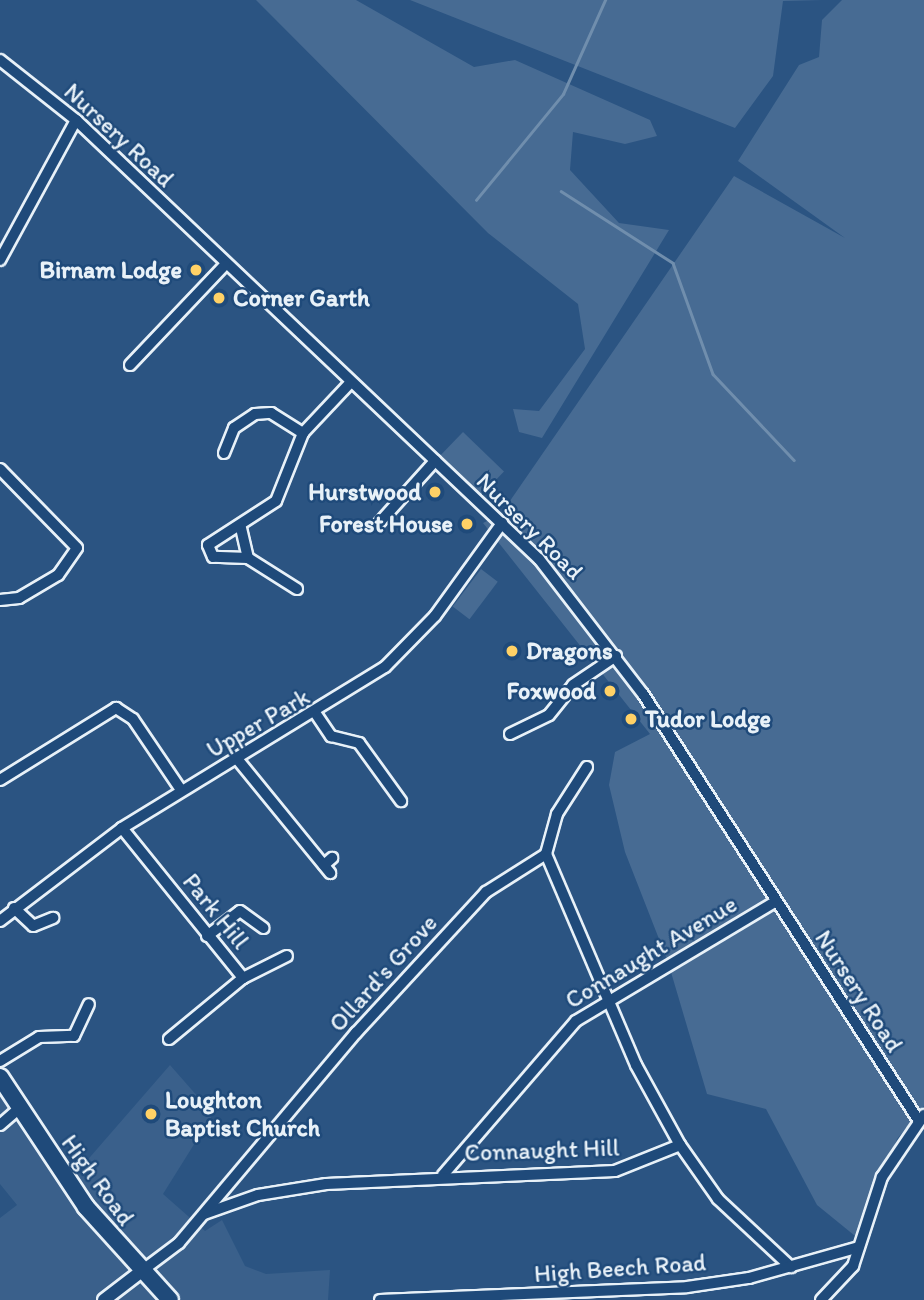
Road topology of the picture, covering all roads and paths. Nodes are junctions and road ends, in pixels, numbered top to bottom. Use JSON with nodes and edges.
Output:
{"nodes":[{"id":1,"x":0,"y":60,"type":"edge"},
{"id":2,"x":76,"y":120,"type":"junction"},
{"id":3,"x":4,"y":244,"type":"edge"},
{"id":4,"x":0,"y":260,"type":"edge"},
{"id":5,"x":225,"y":265,"type":"junction"},
{"id":6,"x":130,"y":365,"type":"dead end"},
{"id":7,"x":351,"y":383,"type":"junction"},
{"id":8,"x":303,"y":433,"type":"junction"},
{"id":9,"x":224,"y":453,"type":"dead end"},
{"id":10,"x":435,"y":461,"type":"junction"},
{"id":11,"x":0,"y":469,"type":"edge"},
{"id":12,"x":379,"y":523,"type":"dead end"},
{"id":13,"x":502,"y":523,"type":"junction"},
{"id":14,"x":241,"y":528,"type":"junction"},
{"id":15,"x":248,"y":558,"type":"junction"},
{"id":16,"x":297,"y":589,"type":"dead end"},
{"id":17,"x":0,"y":600,"type":"edge"},
{"id":18,"x":616,"y":656,"type":"junction"},
{"id":19,"x":316,"y":714,"type":"junction"},
{"id":20,"x":510,"y":734,"type":"dead end"},
{"id":21,"x":238,"y":760,"type":"junction"},
{"id":22,"x":587,"y":767,"type":"dead end"},
{"id":23,"x":0,"y":780,"type":"edge"},
{"id":24,"x":181,"y":790,"type":"junction"},
{"id":25,"x":401,"y":801,"type":"dead end"},
{"id":26,"x":122,"y":828,"type":"junction"},
{"id":27,"x":546,"y":854,"type":"junction"},
{"id":28,"x":329,"y":865,"type":"dead end"},
{"id":29,"x":775,"y":902,"type":"junction"},
{"id":30,"x":14,"y":908,"type":"junction"},
{"id":31,"x":53,"y":918,"type":"dead end"},
{"id":32,"x":0,"y":921,"type":"edge"},
{"id":33,"x":262,"y":928,"type":"dead end"},
{"id":34,"x":207,"y":936,"type":"junction"},
{"id":35,"x":287,"y":956,"type":"dead end"},
{"id":36,"x":243,"y":978,"type":"junction"},
{"id":37,"x":608,"y":999,"type":"junction"},
{"id":38,"x":89,"y":1004,"type":"dead end"},
{"id":39,"x":169,"y":1039,"type":"dead end"},
{"id":40,"x":0,"y":1061,"type":"edge"},
{"id":41,"x":0,"y":1077,"type":"edge"},
{"id":42,"x":21,"y":1107,"type":"junction"},
{"id":43,"x":921,"y":1117,"type":"edge"},
{"id":44,"x":0,"y":1125,"type":"edge"},
{"id":45,"x":680,"y":1144,"type":"junction"},
{"id":46,"x":443,"y":1175,"type":"junction"},
{"id":47,"x":204,"y":1214,"type":"junction"},
{"id":48,"x":859,"y":1247,"type":"junction"},
{"id":49,"x":791,"y":1267,"type":"junction"},
{"id":50,"x":139,"y":1273,"type":"junction"},
{"id":51,"x":104,"y":1300,"type":"edge"},
{"id":52,"x":170,"y":1300,"type":"edge"},
{"id":53,"x":380,"y":1300,"type":"edge"},
{"id":54,"x":821,"y":1300,"type":"edge"}],
"edges":[{"from":1,"to":2,"type":"street","name":"Nursery Road"},
{"from":2,"to":3,"type":"street"},
{"from":2,"to":5,"type":"street","name":"Nursery Road"},
{"from":3,"to":4,"type":"street"},
{"from":5,"to":6,"type":"street"},
{"from":5,"to":7,"type":"street","name":"Nursery Road"},
{"from":7,"to":8,"type":"street"},
{"from":7,"to":10,"type":"street","name":"Nursery Road"},
{"from":8,"to":9,"type":"street"},
{"from":8,"to":14,"type":"street"},
{"from":10,"to":12,"type":"street"},
{"from":10,"to":13,"type":"street","name":"Nursery Road"},
{"from":11,"to":17,"type":"street"},
{"from":13,"to":18,"type":"street","name":"Nursery Road"},
{"from":13,"to":19,"type":"street","name":"Upper Park"},
{"from":14,"to":15,"type":"street"},
{"from":14,"to":15,"type":"street"},
{"from":15,"to":16,"type":"street"},
{"from":18,"to":20,"type":"street"},
{"from":18,"to":29,"type":"street","name":"Nursery Road"},
{"from":19,"to":21,"type":"street","name":"Upper Park"},
{"from":19,"to":25,"type":"street"},
{"from":21,"to":24,"type":"street","name":"Upper Park"},
{"from":21,"to":28,"type":"street"},
{"from":22,"to":27,"type":"street"},
{"from":23,"to":24,"type":"street"},
{"from":24,"to":26,"type":"street","name":"Upper Park"},
{"from":26,"to":30,"type":"street","name":"Upper Park"},
{"from":26,"to":34,"type":"street","name":"Park Hill"},
{"from":27,"to":37,"type":"street"},
{"from":27,"to":47,"type":"street","name":"Ollard's Grove"},
{"from":29,"to":37,"type":"street","name":"Connaught Avenue"},
{"from":29,"to":43,"type":"street","name":"Nursery Road"},
{"from":30,"to":31,"type":"street"},
{"from":30,"to":32,"type":"street","name":"Upper Park"},
{"from":33,"to":34,"type":"street"},
{"from":34,"to":36,"type":"street","name":"Park Hill"},
{"from":35,"to":36,"type":"street"},
{"from":36,"to":39,"type":"street","name":"Park Hill"},
{"from":37,"to":45,"type":"street"},
{"from":37,"to":46,"type":"street","name":"Connaught Avenue"},
{"from":38,"to":40,"type":"street"},
{"from":41,"to":42,"type":"main road","name":"High Road"},
{"from":42,"to":44,"type":"street"},
{"from":42,"to":50,"type":"main road","name":"High Road"},
{"from":43,"to":48,"type":"street"},
{"from":45,"to":46,"type":"street","name":"Connaught Hill"},
{"from":45,"to":49,"type":"street"},
{"from":46,"to":47,"type":"street"},
{"from":47,"to":50,"type":"street"},
{"from":48,"to":49,"type":"street","name":"High Beech Road"},
{"from":48,"to":54,"type":"street"},
{"from":49,"to":53,"type":"street","name":"High Beech Road"},
{"from":50,"to":51,"type":"street"},
{"from":50,"to":52,"type":"main road","name":"High Road"}]}
